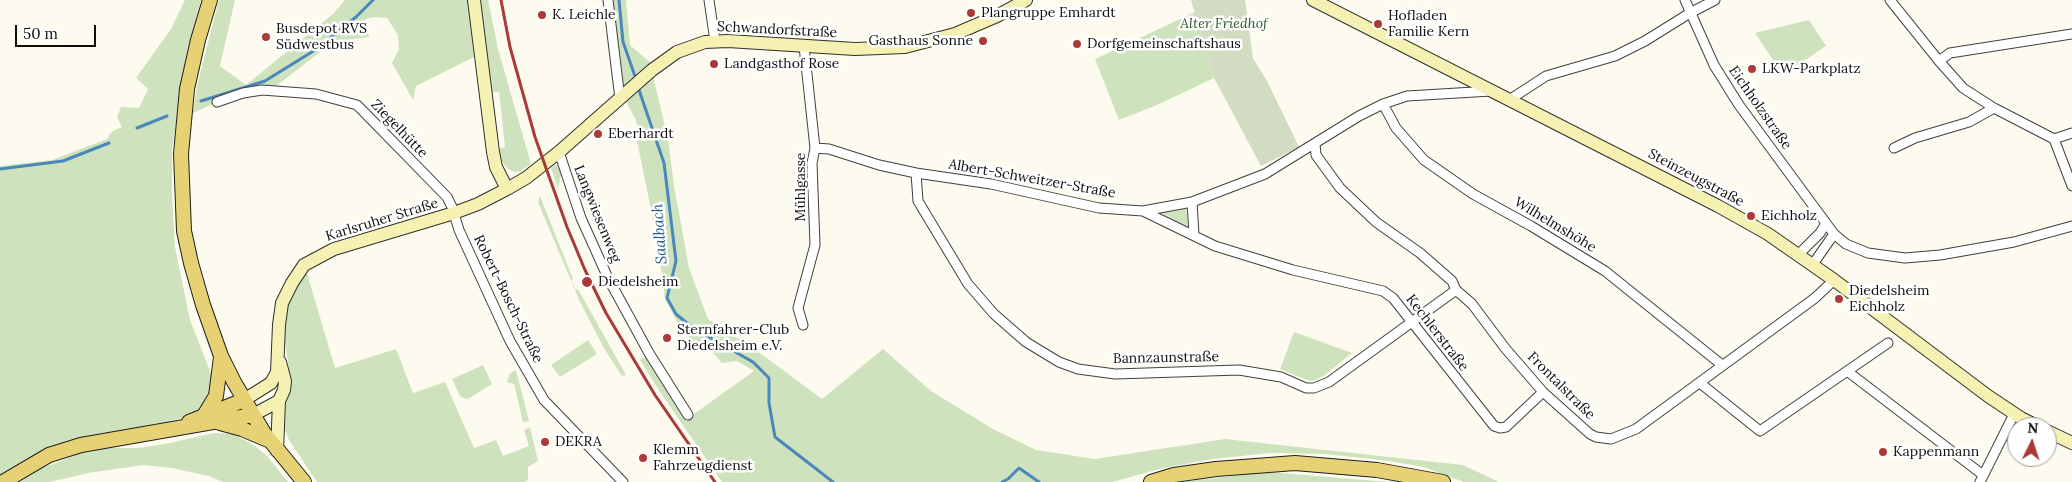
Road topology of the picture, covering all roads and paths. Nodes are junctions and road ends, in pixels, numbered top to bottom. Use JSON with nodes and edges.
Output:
{"nodes":[{"id":1,"x":210,"y":0,"type":"edge"},
{"id":2,"x":474,"y":0,"type":"edge"},
{"id":3,"x":608,"y":0,"type":"edge"},
{"id":4,"x":708,"y":0,"type":"edge"},
{"id":5,"x":1026,"y":0,"type":"edge"},
{"id":6,"x":1312,"y":0,"type":"edge"},
{"id":7,"x":1685,"y":0,"type":"edge"},
{"id":8,"x":1715,"y":0,"type":"edge"},
{"id":9,"x":1890,"y":0,"type":"edge"},
{"id":10,"x":1690,"y":13,"type":"junction"},
{"id":11,"x":2072,"y":34,"type":"edge"},
{"id":12,"x":715,"y":41,"type":"junction"},
{"id":13,"x":804,"y":46,"type":"junction"},
{"id":14,"x":1939,"y":62,"type":"junction"},
{"id":15,"x":1491,"y":91,"type":"junction"},
{"id":16,"x":620,"y":99,"type":"junction"},
{"id":17,"x":1509,"y":100,"type":"junction"},
{"id":18,"x":217,"y":102,"type":"dead end"},
{"id":19,"x":1384,"y":104,"type":"junction"},
{"id":20,"x":1994,"y":108,"type":"junction"},
{"id":21,"x":2072,"y":133,"type":"edge"},
{"id":22,"x":2054,"y":139,"type":"junction"},
{"id":23,"x":1315,"y":144,"type":"junction"},
{"id":24,"x":815,"y":148,"type":"junction"},
{"id":25,"x":1894,"y":148,"type":"dead end"},
{"id":26,"x":559,"y":152,"type":"junction"},
{"id":27,"x":916,"y":173,"type":"junction"},
{"id":28,"x":2072,"y":186,"type":"edge"},
{"id":29,"x":507,"y":189,"type":"junction"},
{"id":30,"x":1192,"y":202,"type":"junction"},
{"id":31,"x":1143,"y":210,"type":"junction"},
{"id":32,"x":454,"y":213,"type":"junction"},
{"id":33,"x":1826,"y":224,"type":"junction"},
{"id":34,"x":2072,"y":226,"type":"edge"},
{"id":35,"x":1834,"y":234,"type":"junction"},
{"id":36,"x":1194,"y":236,"type":"junction"},
{"id":37,"x":1799,"y":254,"type":"junction"},
{"id":38,"x":1813,"y":264,"type":"junction"},
{"id":39,"x":1834,"y":280,"type":"junction"},
{"id":40,"x":1456,"y":290,"type":"junction"},
{"id":41,"x":1411,"y":322,"type":"junction"},
{"id":42,"x":803,"y":325,"type":"dead end"},
{"id":43,"x":1888,"y":343,"type":"dead end"},
{"id":44,"x":221,"y":356,"type":"junction"},
{"id":45,"x":279,"y":359,"type":"junction"},
{"id":46,"x":1722,"y":365,"type":"junction"},
{"id":47,"x":1847,"y":371,"type":"junction"},
{"id":48,"x":1700,"y":383,"type":"junction"},
{"id":49,"x":1543,"y":392,"type":"junction"},
{"id":50,"x":244,"y":400,"type":"junction"},
{"id":51,"x":279,"y":401,"type":"junction"},
{"id":52,"x":2014,"y":414,"type":"junction"},
{"id":53,"x":253,"y":415,"type":"junction"},
{"id":54,"x":688,"y":415,"type":"dead end"},
{"id":55,"x":2020,"y":417,"type":"edge"},
{"id":56,"x":210,"y":418,"type":"junction"},
{"id":57,"x":2057,"y":436,"type":"edge"},
{"id":58,"x":269,"y":440,"type":"junction"},
{"id":59,"x":2072,"y":443,"type":"edge"},
{"id":60,"x":277,"y":452,"type":"junction"},
{"id":61,"x":1982,"y":479,"type":"edge"},
{"id":62,"x":3,"y":482,"type":"edge"},
{"id":63,"x":304,"y":482,"type":"edge"},
{"id":64,"x":623,"y":482,"type":"edge"},
{"id":65,"x":1151,"y":482,"type":"edge"},
{"id":66,"x":1443,"y":482,"type":"edge"}],
"edges":[{"from":1,"to":44,"type":"main road"},
{"from":2,"to":29,"type":"street"},
{"from":3,"to":16,"type":"street"},
{"from":4,"to":12,"type":"street"},
{"from":5,"to":13,"type":"street","name":"Schwandorfstraße"},
{"from":6,"to":15,"type":"street","name":"Steinzeugstraße"},
{"from":7,"to":10,"type":"street","name":"Eichholzstraße"},
{"from":8,"to":10,"type":"street"},
{"from":9,"to":14,"type":"street"},
{"from":10,"to":17,"type":"street"},
{"from":10,"to":33,"type":"street","name":"Eichholzstraße"},
{"from":11,"to":14,"type":"street"},
{"from":12,"to":13,"type":"street","name":"Schwandorfstraße"},
{"from":12,"to":16,"type":"street","name":"Schwandorfstraße"},
{"from":13,"to":24,"type":"street","name":"Mühlgasse"},
{"from":14,"to":20,"type":"street"},
{"from":15,"to":17,"type":"street","name":"Steinzeugstraße"},
{"from":15,"to":19,"type":"street","name":"Albert-Schweitzer-Straße"},
{"from":16,"to":26,"type":"street","name":"Schwandorfstraße"},
{"from":17,"to":37,"type":"street","name":"Steinzeugstraße"},
{"from":18,"to":32,"type":"street","name":"Ziegelhütte"},
{"from":19,"to":23,"type":"street","name":"Albert-Schweitzer-Straße"},
{"from":19,"to":46,"type":"street","name":"Wilhelmshöhe"},
{"from":20,"to":22,"type":"street"},
{"from":20,"to":25,"type":"street"},
{"from":21,"to":22,"type":"street"},
{"from":22,"to":28,"type":"street"},
{"from":23,"to":30,"type":"street","name":"Albert-Schweitzer-Straße"},
{"from":23,"to":40,"type":"street","name":"Frontalstraße"},
{"from":24,"to":27,"type":"street","name":"Albert-Schweitzer-Straße"},
{"from":24,"to":42,"type":"street","name":"Mühlgasse"},
{"from":26,"to":29,"type":"street","name":"Schwandorfstraße"},
{"from":26,"to":54,"type":"street","name":"Langwiesenweg"},
{"from":27,"to":31,"type":"street","name":"Albert-Schweitzer-Straße"},
{"from":27,"to":41,"type":"street","name":"Bannzaunstraße"},
{"from":29,"to":32,"type":"street","name":"Karlsruher Straße"},
{"from":30,"to":31,"type":"street","name":"Albert-Schweitzer-Straße"},
{"from":30,"to":36,"type":"street"},
{"from":31,"to":36,"type":"street","name":"Kechlerstraße"},
{"from":32,"to":45,"type":"street","name":"Karlsruher Straße"},
{"from":32,"to":64,"type":"street","name":"Robert-Bosch-Straße"},
{"from":33,"to":35,"type":"street","name":"Eichholzstraße"},
{"from":33,"to":37,"type":"street"},
{"from":34,"to":35,"type":"street","name":"Eichholzstraße"},
{"from":35,"to":38,"type":"street"},
{"from":36,"to":41,"type":"street","name":"Kechlerstraße"},
{"from":37,"to":38,"type":"street","name":"Steinzeugstraße"},
{"from":38,"to":39,"type":"street","name":"Steinzeugstraße"},
{"from":39,"to":46,"type":"street","name":"Frontalstraße"},
{"from":39,"to":52,"type":"street","name":"Steinzeugstraße"},
{"from":40,"to":41,"type":"street","name":"Bannzaunstraße"},
{"from":40,"to":49,"type":"street","name":"Frontalstraße"},
{"from":41,"to":49,"type":"street","name":"Kechlerstraße"},
{"from":43,"to":47,"type":"street"},
{"from":44,"to":50,"type":"main road"},
{"from":44,"to":56,"type":"main road"},
{"from":45,"to":50,"type":"street","name":"Karlsruher Straße"},
{"from":45,"to":51,"type":"street","name":"Karlsruher Straße"},
{"from":46,"to":48,"type":"street","name":"Frontalstraße"},
{"from":47,"to":48,"type":"street"},
{"from":47,"to":61,"type":"street"},
{"from":48,"to":49,"type":"street","name":"Frontalstraße"},
{"from":50,"to":53,"type":"main road"},
{"from":50,"to":56,"type":"main road"},
{"from":51,"to":53,"type":"street"},
{"from":51,"to":60,"type":"street","name":"Karlsruher Straße"},
{"from":52,"to":55,"type":"street","name":"Steinzeugstraße"},
{"from":52,"to":61,"type":"street"},
{"from":53,"to":56,"type":"main road"},
{"from":53,"to":58,"type":"main road"},
{"from":56,"to":58,"type":"main road"},
{"from":56,"to":62,"type":"main road"},
{"from":57,"to":59,"type":"street"},
{"from":58,"to":60,"type":"main road"},
{"from":60,"to":63,"type":"main road"},
{"from":65,"to":66,"type":"main road"}]}
